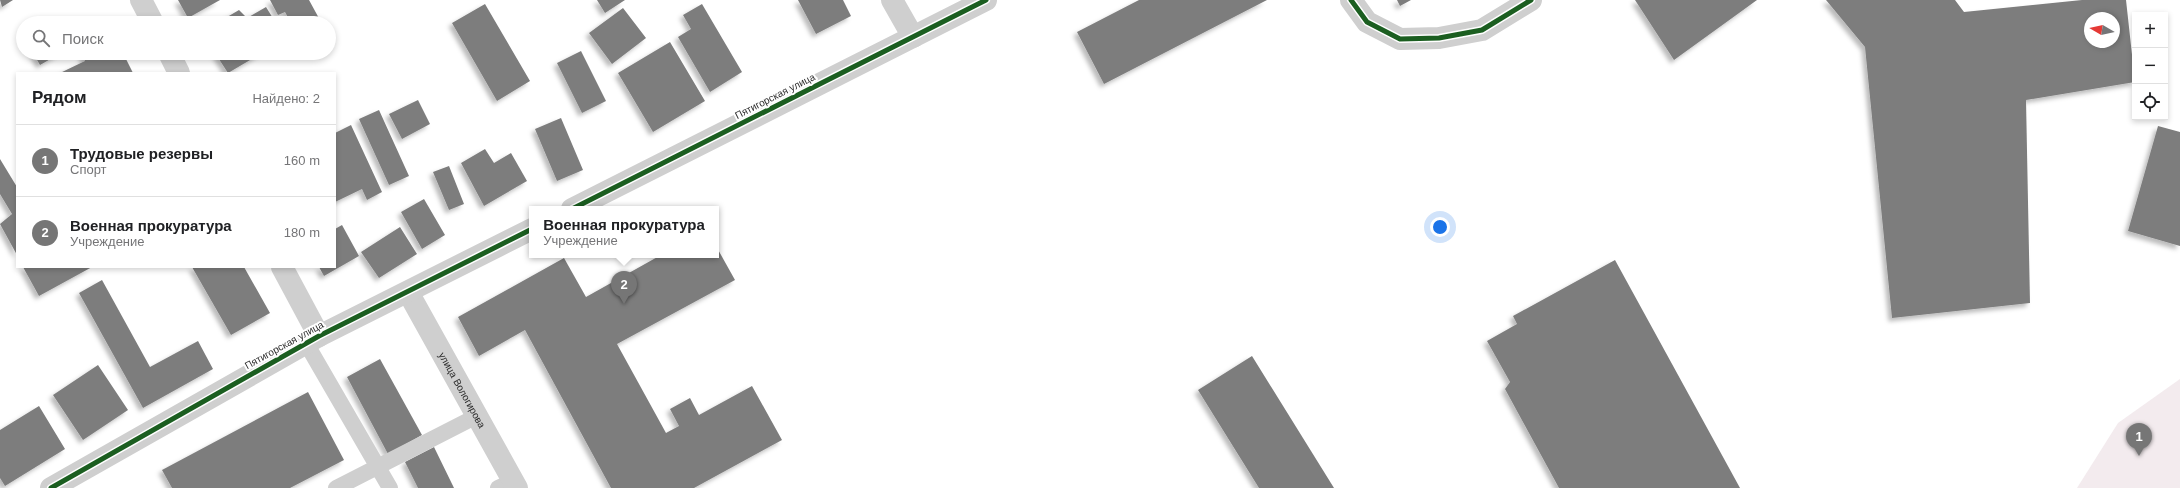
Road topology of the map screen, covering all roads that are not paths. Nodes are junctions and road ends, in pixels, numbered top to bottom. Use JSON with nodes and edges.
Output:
{"nodes":[{"id":1,"x":141,"y":0,"type":"edge"},
{"id":2,"x":892,"y":0,"type":"edge"},
{"id":3,"x":986,"y":0,"type":"edge"},
{"id":4,"x":1351,"y":0,"type":"edge"},
{"id":5,"x":1531,"y":0,"type":"edge"},
{"id":6,"x":149,"y":16,"type":"edge"},
{"id":7,"x":913,"y":37,"type":"junction"},
{"id":8,"x":173,"y":60,"type":"edge"},
{"id":9,"x":179,"y":72,"type":"edge"},
{"id":10,"x":578,"y":206,"type":"edge"},
{"id":11,"x":529,"y":231,"type":"edge"},
{"id":12,"x":282,"y":268,"type":"edge"},
{"id":13,"x":408,"y":292,"type":"junction"},
{"id":14,"x":312,"y":339,"type":"junction"},
{"id":15,"x":477,"y":416,"type":"junction"},
{"id":16,"x":377,"y":467,"type":"junction"},
{"id":17,"x":509,"y":486,"type":"edge"},
{"id":18,"x":51,"y":488,"type":"edge"},
{"id":19,"x":336,"y":488,"type":"edge"},
{"id":20,"x":390,"y":488,"type":"edge"}],
"edges":[{"from":1,"to":6,"type":"street"},
{"from":2,"to":7,"type":"street"},
{"from":3,"to":7,"type":"street","name":"Пятигорская улица"},
{"from":4,"to":5,"type":"street"},
{"from":7,"to":10,"type":"street","name":"Пятигорская улица"},
{"from":8,"to":9,"type":"street"},
{"from":11,"to":13,"type":"street","name":"Пятигорская улица"},
{"from":12,"to":14,"type":"street"},
{"from":13,"to":14,"type":"street","name":"Пятигорская улица"},
{"from":13,"to":15,"type":"street","name":"улица Вологирова"},
{"from":14,"to":16,"type":"lane"},
{"from":14,"to":18,"type":"street","name":"Пятигорская улица"},
{"from":15,"to":16,"type":"lane"},
{"from":15,"to":17,"type":"street","name":"улица Вологирова"},
{"from":16,"to":19,"type":"lane"},
{"from":16,"to":20,"type":"lane"}]}
